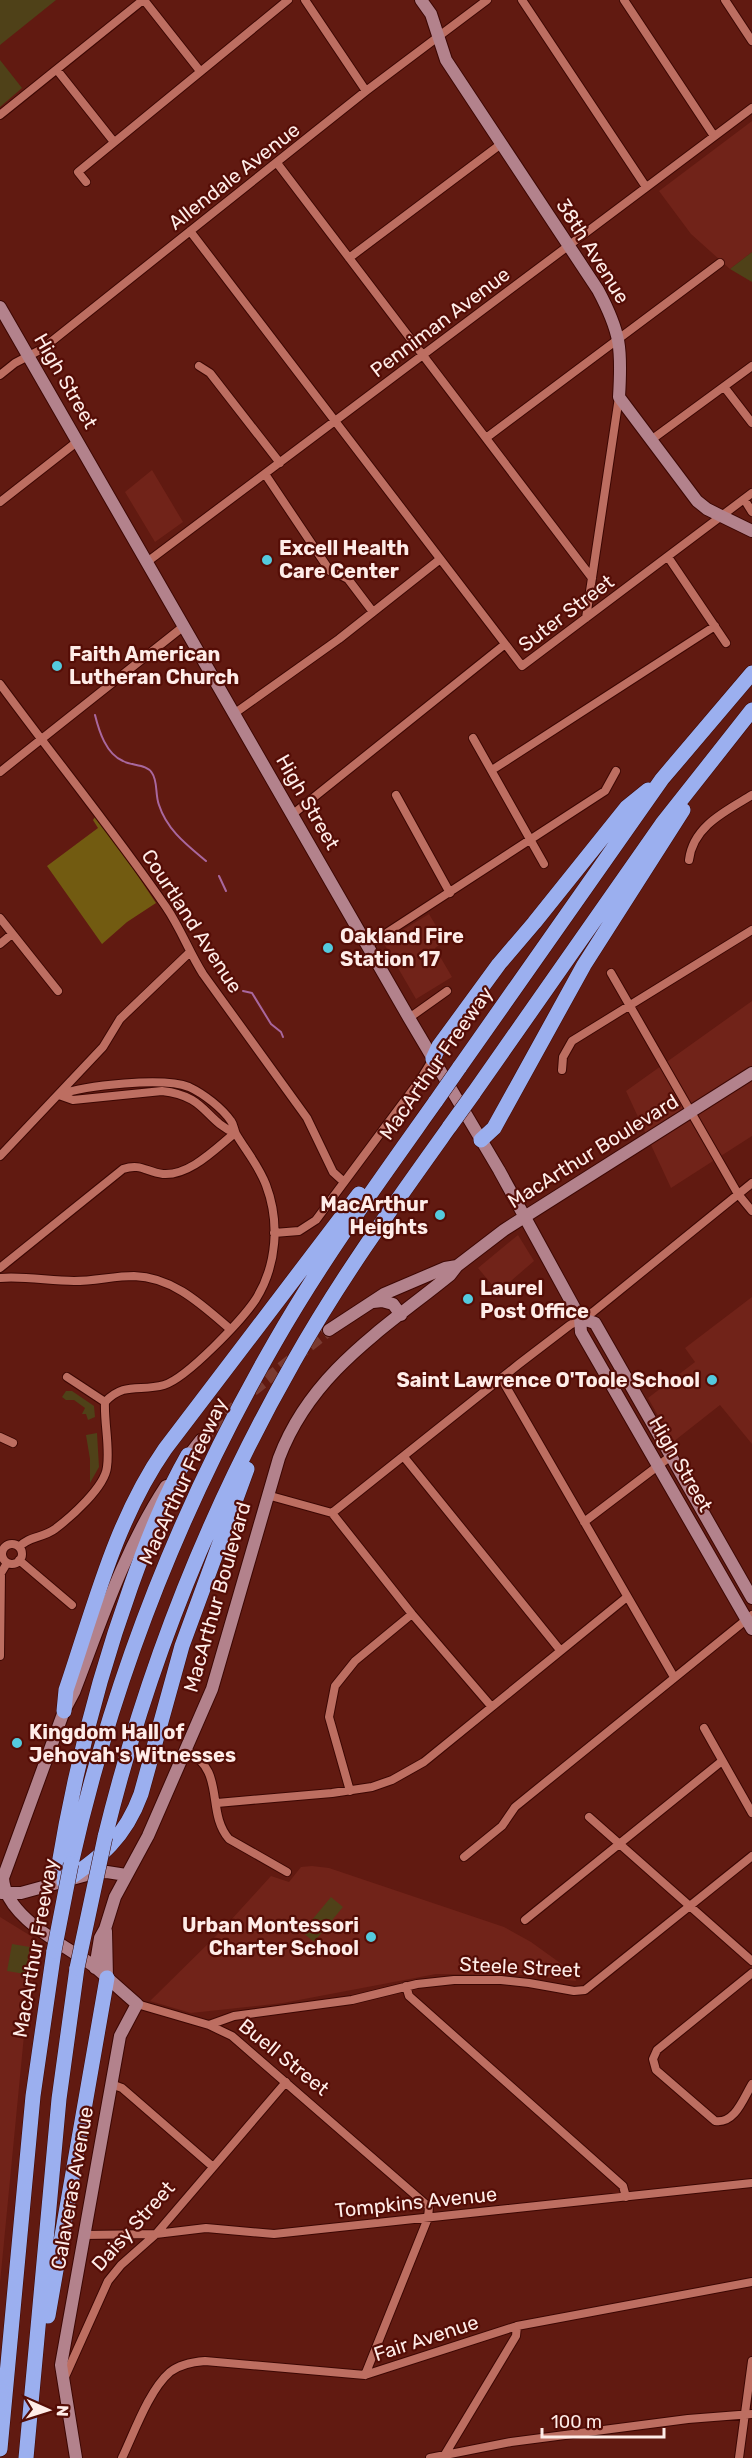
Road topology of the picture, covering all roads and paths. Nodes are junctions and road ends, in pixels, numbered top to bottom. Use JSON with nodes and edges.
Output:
{"nodes":[{"id":1,"x":143,"y":0,"type":"edge"},
{"id":2,"x":288,"y":0,"type":"edge"},
{"id":3,"x":305,"y":0,"type":"edge"},
{"id":4,"x":421,"y":0,"type":"edge"},
{"id":5,"x":487,"y":0,"type":"edge"},
{"id":6,"x":522,"y":0,"type":"edge"},
{"id":7,"x":624,"y":0,"type":"edge"},
{"id":8,"x":725,"y":0,"type":"edge"},
{"id":9,"x":439,"y":36,"type":"junction"},
{"id":10,"x":752,"y":41,"type":"edge"},
{"id":11,"x":57,"y":70,"type":"junction"},
{"id":12,"x":200,"y":71,"type":"junction"},
{"id":13,"x":366,"y":91,"type":"junction"},
{"id":14,"x":752,"y":108,"type":"edge"},
{"id":15,"x":0,"y":115,"type":"edge"},
{"id":16,"x":714,"y":136,"type":"junction"},
{"id":17,"x":114,"y":142,"type":"junction"},
{"id":18,"x":501,"y":144,"type":"junction"},
{"id":19,"x":277,"y":163,"type":"junction"},
{"id":20,"x":86,"y":182,"type":"dead end"},
{"id":21,"x":646,"y":187,"type":"junction"},
{"id":22,"x":190,"y":231,"type":"junction"},
{"id":23,"x":568,"y":246,"type":"junction"},
{"id":24,"x":349,"y":258,"type":"junction"},
{"id":25,"x":720,"y":263,"type":"dead end"},
{"id":26,"x":0,"y":307,"type":"edge"},
{"id":27,"x":619,"y":339,"type":"junction"},
{"id":28,"x":28,"y":356,"type":"junction"},
{"id":29,"x":423,"y":356,"type":"junction"},
{"id":30,"x":199,"y":366,"type":"dead end"},
{"id":31,"x":752,"y":366,"type":"edge"},
{"id":32,"x":0,"y":375,"type":"edge"},
{"id":33,"x":725,"y":388,"type":"junction"},
{"id":34,"x":619,"y":397,"type":"junction"},
{"id":35,"x":334,"y":422,"type":"junction"},
{"id":36,"x":752,"y":423,"type":"edge"},
{"id":37,"x":486,"y":438,"type":"junction"},
{"id":38,"x":651,"y":440,"type":"junction"},
{"id":39,"x":78,"y":441,"type":"junction"},
{"id":40,"x":280,"y":463,"type":"junction"},
{"id":41,"x":265,"y":474,"type":"junction"},
{"id":42,"x":752,"y":493,"type":"edge"},
{"id":43,"x":744,"y":500,"type":"junction"},
{"id":44,"x":0,"y":502,"type":"edge"},
{"id":45,"x":752,"y":512,"type":"edge"},
{"id":46,"x":721,"y":516,"type":"junction"},
{"id":47,"x":752,"y":531,"type":"edge"},
{"id":48,"x":668,"y":557,"type":"junction"},
{"id":49,"x":439,"y":560,"type":"junction"},
{"id":50,"x":147,"y":562,"type":"junction"},
{"id":51,"x":592,"y":578,"type":"junction"},
{"id":52,"x":373,"y":612,"type":"junction"},
{"id":53,"x":586,"y":618,"type":"junction"},
{"id":54,"x":184,"y":626,"type":"junction"},
{"id":55,"x":715,"y":626,"type":"junction"},
{"id":56,"x":726,"y":643,"type":"dead end"},
{"id":57,"x":504,"y":645,"type":"junction"},
{"id":58,"x":752,"y":673,"type":"edge"},
{"id":59,"x":0,"y":684,"type":"edge"},
{"id":60,"x":752,"y":710,"type":"edge"},
{"id":61,"x":235,"y":713,"type":"junction"},
{"id":62,"x":473,"y":738,"type":"dead end"},
{"id":63,"x":41,"y":739,"type":"junction"},
{"id":64,"x":726,"y":740,"type":"junction"},
{"id":65,"x":492,"y":770,"type":"junction"},
{"id":66,"x":616,"y":771,"type":"dead end"},
{"id":67,"x":0,"y":772,"type":"edge"},
{"id":68,"x":662,"y":779,"type":"junction"},
{"id":69,"x":396,"y":795,"type":"dead end"},
{"id":70,"x":752,"y":795,"type":"edge"},
{"id":71,"x":293,"y":814,"type":"junction"},
{"id":72,"x":532,"y":840,"type":"junction"},
{"id":73,"x":689,"y":860,"type":"dead end"},
{"id":74,"x":544,"y":864,"type":"dead end"},
{"id":75,"x":450,"y":893,"type":"junction"},
{"id":76,"x":0,"y":918,"type":"edge"},
{"id":77,"x":752,"y":930,"type":"edge"},
{"id":78,"x":12,"y":934,"type":"junction"},
{"id":79,"x":0,"y":944,"type":"edge"},
{"id":80,"x":368,"y":945,"type":"junction"},
{"id":81,"x":189,"y":952,"type":"junction"},
{"id":82,"x":611,"y":973,"type":"dead end"},
{"id":83,"x":58,"y":991,"type":"dead end"},
{"id":84,"x":447,"y":992,"type":"dead end"},
{"id":85,"x":629,"y":1005,"type":"junction"},
{"id":86,"x":409,"y":1018,"type":"junction"},
{"id":87,"x":433,"y":1059,"type":"junction"},
{"id":88,"x":562,"y":1070,"type":"dead end"},
{"id":89,"x":752,"y":1073,"type":"edge"},
{"id":90,"x":59,"y":1095,"type":"junction"},
{"id":91,"x":436,"y":1101,"type":"junction"},
{"id":92,"x":691,"y":1112,"type":"junction"},
{"id":93,"x":235,"y":1133,"type":"junction"},
{"id":94,"x":481,"y":1140,"type":"junction"},
{"id":95,"x":0,"y":1156,"type":"edge"},
{"id":96,"x":344,"y":1182,"type":"junction"},
{"id":97,"x":752,"y":1183,"type":"edge"},
{"id":98,"x":738,"y":1194,"type":"junction"},
{"id":99,"x":752,"y":1211,"type":"edge"},
{"id":100,"x":526,"y":1217,"type":"junction"},
{"id":101,"x":274,"y":1233,"type":"junction"},
{"id":102,"x":457,"y":1266,"type":"junction"},
{"id":103,"x":0,"y":1268,"type":"edge"},
{"id":104,"x":0,"y":1278,"type":"edge"},
{"id":105,"x":370,"y":1302,"type":"junction"},
{"id":106,"x":401,"y":1315,"type":"junction"},
{"id":107,"x":580,"y":1318,"type":"junction"},
{"id":108,"x":230,"y":1329,"type":"junction"},
{"id":109,"x":329,"y":1330,"type":"tunnel mouth"},
{"id":110,"x":67,"y":1377,"type":"dead end"},
{"id":111,"x":501,"y":1378,"type":"junction"},
{"id":112,"x":273,"y":1399,"type":"junction"},
{"id":113,"x":105,"y":1402,"type":"junction"},
{"id":114,"x":0,"y":1437,"type":"edge"},
{"id":115,"x":201,"y":1440,"type":"tunnel mouth"},
{"id":116,"x":13,"y":1443,"type":"dead end"},
{"id":117,"x":188,"y":1455,"type":"junction"},
{"id":118,"x":404,"y":1456,"type":"junction"},
{"id":119,"x":671,"y":1456,"type":"junction"},
{"id":120,"x":659,"y":1464,"type":"junction"},
{"id":121,"x":267,"y":1495,"type":"junction"},
{"id":122,"x":332,"y":1513,"type":"junction"},
{"id":123,"x":584,"y":1522,"type":"junction"},
{"id":124,"x":2,"y":1546,"type":"edge"},
{"id":125,"x":18,"y":1547,"type":"junction"},
{"id":126,"x":19,"y":1560,"type":"junction"},
{"id":127,"x":7,"y":1563,"type":"junction"},
{"id":128,"x":751,"y":1592,"type":"edge"},
{"id":129,"x":627,"y":1597,"type":"junction"},
{"id":130,"x":72,"y":1605,"type":"dead end"},
{"id":131,"x":412,"y":1614,"type":"junction"},
{"id":132,"x":750,"y":1621,"type":"edge"},
{"id":133,"x":560,"y":1650,"type":"junction"},
{"id":134,"x":0,"y":1656,"type":"edge"},
{"id":135,"x":674,"y":1677,"type":"junction"},
{"id":136,"x":491,"y":1706,"type":"junction"},
{"id":137,"x":64,"y":1711,"type":"junction"},
{"id":138,"x":704,"y":1728,"type":"dead end"},
{"id":139,"x":186,"y":1750,"type":"junction"},
{"id":140,"x":722,"y":1761,"type":"junction"},
{"id":141,"x":350,"y":1791,"type":"junction"},
{"id":142,"x":217,"y":1803,"type":"junction"},
{"id":143,"x":752,"y":1814,"type":"edge"},
{"id":144,"x":589,"y":1816,"type":"dead end"},
{"id":145,"x":619,"y":1845,"type":"junction"},
{"id":146,"x":752,"y":1856,"type":"edge"},
{"id":147,"x":464,"y":1857,"type":"dead end"},
{"id":148,"x":64,"y":1872,"type":"junction"},
{"id":149,"x":287,"y":1872,"type":"dead end"},
{"id":150,"x":126,"y":1875,"type":"junction"},
{"id":151,"x":4,"y":1893,"type":"edge"},
{"id":152,"x":688,"y":1905,"type":"junction"},
{"id":153,"x":525,"y":1920,"type":"dead end"},
{"id":154,"x":752,"y":1961,"type":"edge"},
{"id":155,"x":101,"y":1973,"type":"junction"},
{"id":156,"x":752,"y":1973,"type":"edge"},
{"id":157,"x":405,"y":1986,"type":"junction"},
{"id":158,"x":137,"y":2004,"type":"junction"},
{"id":159,"x":209,"y":2025,"type":"junction"},
{"id":160,"x":286,"y":2082,"type":"junction"},
{"id":161,"x":752,"y":2084,"type":"edge"},
{"id":162,"x":111,"y":2085,"type":"junction"},
{"id":163,"x":212,"y":2166,"type":"junction"},
{"id":164,"x":752,"y":2183,"type":"edge"},
{"id":165,"x":626,"y":2197,"type":"junction"},
{"id":166,"x":428,"y":2218,"type":"junction"},
{"id":167,"x":156,"y":2234,"type":"junction"},
{"id":168,"x":83,"y":2235,"type":"junction"},
{"id":169,"x":752,"y":2282,"type":"edge"},
{"id":170,"x":12,"y":2317,"type":"junction"},
{"id":171,"x":517,"y":2326,"type":"junction"},
{"id":172,"x":0,"y":2359,"type":"edge"},
{"id":173,"x":752,"y":2361,"type":"edge"},
{"id":174,"x":365,"y":2375,"type":"junction"},
{"id":175,"x":63,"y":2382,"type":"junction"},
{"id":176,"x":32,"y":2398,"type":"junction"},
{"id":177,"x":748,"y":2414,"type":"edge"},
{"id":178,"x":0,"y":2449,"type":"edge"},
{"id":179,"x":444,"y":2456,"type":"edge"},
{"id":180,"x":27,"y":2458,"type":"edge"},
{"id":181,"x":76,"y":2458,"type":"edge"},
{"id":182,"x":122,"y":2458,"type":"edge"},
{"id":183,"x":430,"y":2458,"type":"edge"},
{"id":184,"x":739,"y":2458,"type":"edge"}],
"edges":[{"from":1,"to":11,"type":"street"},
{"from":1,"to":12,"type":"street"},
{"from":2,"to":12,"type":"street"},
{"from":3,"to":13,"type":"street"},
{"from":4,"to":9,"type":"main road","name":"38th Avenue"},
{"from":5,"to":9,"type":"street","name":"Allendale Avenue"},
{"from":6,"to":21,"type":"street"},
{"from":7,"to":16,"type":"street"},
{"from":8,"to":10,"type":"street"},
{"from":9,"to":13,"type":"street","name":"Allendale Avenue"},
{"from":9,"to":18,"type":"main road","name":"38th Avenue"},
{"from":11,"to":15,"type":"street"},
{"from":11,"to":17,"type":"street"},
{"from":12,"to":17,"type":"street"},
{"from":13,"to":19,"type":"street","name":"Allendale Avenue"},
{"from":14,"to":16,"type":"street","name":"Penniman Avenue"},
{"from":16,"to":21,"type":"street","name":"Penniman Avenue"},
{"from":17,"to":20,"type":"street"},
{"from":18,"to":23,"type":"main road","name":"38th Avenue"},
{"from":18,"to":24,"type":"street"},
{"from":19,"to":22,"type":"street","name":"Allendale Avenue"},
{"from":19,"to":24,"type":"street"},
{"from":21,"to":23,"type":"street","name":"Penniman Avenue"},
{"from":22,"to":28,"type":"street","name":"Allendale Avenue"},
{"from":22,"to":35,"type":"street"},
{"from":23,"to":27,"type":"main road","name":"38th Avenue"},
{"from":23,"to":29,"type":"street","name":"Penniman Avenue"},
{"from":24,"to":29,"type":"street"},
{"from":25,"to":27,"type":"street"},
{"from":26,"to":28,"type":"main road","name":"High Street"},
{"from":27,"to":34,"type":"main road","name":"38th Avenue"},
{"from":27,"to":37,"type":"street"},
{"from":28,"to":32,"type":"street","name":"Allendale Avenue"},
{"from":28,"to":39,"type":"main road","name":"High Street"},
{"from":29,"to":35,"type":"street","name":"Penniman Avenue"},
{"from":29,"to":37,"type":"street"},
{"from":30,"to":40,"type":"street"},
{"from":31,"to":33,"type":"street"},
{"from":33,"to":36,"type":"street"},
{"from":33,"to":38,"type":"street"},
{"from":34,"to":38,"type":"main road"},
{"from":34,"to":51,"type":"street"},
{"from":35,"to":40,"type":"street","name":"Penniman Avenue"},
{"from":35,"to":49,"type":"street"},
{"from":37,"to":51,"type":"street"},
{"from":38,"to":46,"type":"main road"},
{"from":39,"to":44,"type":"street"},
{"from":39,"to":50,"type":"main road","name":"High Street"},
{"from":40,"to":41,"type":"street","name":"Penniman Avenue"},
{"from":41,"to":50,"type":"street","name":"Penniman Avenue"},
{"from":41,"to":52,"type":"street"},
{"from":42,"to":43,"type":"street","name":"Suter Street"},
{"from":43,"to":45,"type":"street"},
{"from":43,"to":46,"type":"street","name":"Suter Street"},
{"from":46,"to":47,"type":"main road"},
{"from":46,"to":48,"type":"street","name":"Suter Street"},
{"from":48,"to":53,"type":"street","name":"Suter Street"},
{"from":48,"to":55,"type":"street"},
{"from":49,"to":52,"type":"street"},
{"from":49,"to":57,"type":"street"},
{"from":50,"to":54,"type":"main road","name":"High Street"},
{"from":51,"to":53,"type":"street"},
{"from":52,"to":61,"type":"street"},
{"from":53,"to":57,"type":"street","name":"Suter Street"},
{"from":54,"to":61,"type":"main road","name":"High Street"},
{"from":54,"to":63,"type":"street"},
{"from":55,"to":56,"type":"street"},
{"from":55,"to":65,"type":"street"},
{"from":57,"to":71,"type":"street","name":"Suter Street"},
{"from":58,"to":68,"type":"highway","name":"MacArthur Freeway"},
{"from":59,"to":63,"type":"street","name":"Courtland Avenue"},
{"from":60,"to":64,"type":"highway"},
{"from":61,"to":71,"type":"main road","name":"High Street"},
{"from":62,"to":65,"type":"street"},
{"from":63,"to":67,"type":"street"},
{"from":63,"to":81,"type":"street","name":"Courtland Avenue"},
{"from":64,"to":94,"type":"highway"},
{"from":64,"to":112,"type":"highway","bridge":true},
{"from":65,"to":72,"type":"street"},
{"from":66,"to":72,"type":"street"},
{"from":68,"to":87,"type":"highway"},
{"from":68,"to":91,"type":"highway","name":"MacArthur Freeway","bridge":true},
{"from":69,"to":75,"type":"street"},
{"from":70,"to":73,"type":"street"},
{"from":71,"to":80,"type":"main road","name":"High Street"},
{"from":72,"to":74,"type":"street"},
{"from":72,"to":75,"type":"street"},
{"from":75,"to":80,"type":"street"},
{"from":76,"to":78,"type":"street"},
{"from":77,"to":85,"type":"street"},
{"from":78,"to":79,"type":"street"},
{"from":78,"to":83,"type":"street"},
{"from":80,"to":86,"type":"main road","name":"High Street"},
{"from":81,"to":90,"type":"street"},
{"from":81,"to":96,"type":"street","name":"Courtland Avenue"},
{"from":82,"to":85,"type":"street"},
{"from":84,"to":86,"type":"street"},
{"from":85,"to":88,"type":"street"},
{"from":85,"to":92,"type":"street"},
{"from":86,"to":87,"type":"main road","name":"High Street"},
{"from":87,"to":94,"type":"main road","name":"High Street"},
{"from":87,"to":96,"type":"street"},
{"from":89,"to":92,"type":"main road","name":"MacArthur Boulevard"},
{"from":90,"to":93,"type":"street"},
{"from":90,"to":95,"type":"street"},
{"from":91,"to":137,"type":"highway"},
{"from":91,"to":148,"type":"highway","name":"MacArthur Freeway"},
{"from":92,"to":98,"type":"street"},
{"from":92,"to":100,"type":"main road","name":"MacArthur Boulevard"},
{"from":93,"to":101,"type":"street"},
{"from":93,"to":103,"type":"street"},
{"from":94,"to":100,"type":"main road","name":"High Street"},
{"from":96,"to":101,"type":"street"},
{"from":97,"to":98,"type":"street"},
{"from":98,"to":99,"type":"street"},
{"from":98,"to":107,"type":"street"},
{"from":100,"to":102,"type":"main road","name":"MacArthur Boulevard"},
{"from":100,"to":107,"type":"main road","name":"High Street"},
{"from":101,"to":108,"type":"street"},
{"from":102,"to":105,"type":"main road","name":"MacArthur Boulevard"},
{"from":102,"to":106,"type":"main road","name":"MacArthur Boulevard"},
{"from":104,"to":108,"type":"street"},
{"from":105,"to":106,"type":"main road"},
{"from":105,"to":109,"type":"main road","name":"MacArthur Boulevard"},
{"from":106,"to":121,"type":"main road","name":"MacArthur Boulevard"},
{"from":107,"to":111,"type":"street"},
{"from":107,"to":119,"type":"main road","name":"High Street"},
{"from":107,"to":120,"type":"main road","name":"High Street"},
{"from":108,"to":113,"type":"street"},
{"from":110,"to":113,"type":"street"},
{"from":111,"to":118,"type":"street"},
{"from":111,"to":123,"type":"street"},
{"from":112,"to":148,"type":"highway"},
{"from":112,"to":176,"type":"highway","bridge":true},
{"from":113,"to":125,"type":"street"},
{"from":114,"to":116,"type":"street"},
{"from":115,"to":117,"type":"main road"},
{"from":117,"to":137,"type":"main road"},
{"from":117,"to":148,"type":"highway"},
{"from":118,"to":122,"type":"street"},
{"from":118,"to":133,"type":"street"},
{"from":119,"to":120,"type":"street"},
{"from":119,"to":128,"type":"main road","name":"High Street"},
{"from":120,"to":123,"type":"street"},
{"from":120,"to":132,"type":"main road","name":"High Street"},
{"from":121,"to":122,"type":"street"},
{"from":121,"to":139,"type":"main road","name":"MacArthur Boulevard"},
{"from":122,"to":131,"type":"street"},
{"from":123,"to":129,"type":"street"},
{"from":124,"to":125,"type":"street"},
{"from":124,"to":127,"type":"street"},
{"from":125,"to":126,"type":"street"},
{"from":126,"to":127,"type":"street"},
{"from":126,"to":130,"type":"street"},
{"from":127,"to":134,"type":"street"},
{"from":129,"to":133,"type":"street"},
{"from":129,"to":135,"type":"street"},
{"from":131,"to":136,"type":"street"},
{"from":131,"to":141,"type":"street"},
{"from":132,"to":135,"type":"street"},
{"from":133,"to":136,"type":"street"},
{"from":135,"to":147,"type":"street"},
{"from":136,"to":141,"type":"street"},
{"from":137,"to":151,"type":"main road"},
{"from":138,"to":140,"type":"street"},
{"from":139,"to":142,"type":"street"},
{"from":139,"to":150,"type":"main road","name":"MacArthur Boulevard"},
{"from":140,"to":143,"type":"street"},
{"from":140,"to":145,"type":"street"},
{"from":141,"to":142,"type":"street"},
{"from":142,"to":149,"type":"street"},
{"from":144,"to":145,"type":"street"},
{"from":145,"to":152,"type":"street"},
{"from":145,"to":153,"type":"street"},
{"from":146,"to":152,"type":"street","name":"Steele Street"},
{"from":148,"to":150,"type":"main road"},
{"from":148,"to":151,"type":"main road"},
{"from":148,"to":170,"type":"highway","name":"MacArthur Freeway","bridge":true},
{"from":150,"to":155,"type":"main road"},
{"from":151,"to":155,"type":"main road","name":"Buell Street"},
{"from":152,"to":154,"type":"street"},
{"from":152,"to":157,"type":"street","name":"Steele Street"},
{"from":155,"to":158,"type":"main road","name":"Buell Street"},
{"from":155,"to":176,"type":"highway"},
{"from":156,"to":161,"type":"street"},
{"from":157,"to":159,"type":"street","name":"Steele Street"},
{"from":157,"to":165,"type":"street"},
{"from":158,"to":159,"type":"street","name":"Buell Street"},
{"from":158,"to":162,"type":"main road","name":"Calaveras Avenue"},
{"from":159,"to":160,"type":"street","name":"Buell Street"},
{"from":160,"to":163,"type":"street","name":"Daisy Street"},
{"from":160,"to":166,"type":"street","name":"Buell Street"},
{"from":162,"to":163,"type":"street"},
{"from":162,"to":168,"type":"main road","name":"Calaveras Avenue"},
{"from":163,"to":167,"type":"street","name":"Daisy Street"},
{"from":164,"to":165,"type":"street","name":"Tompkins Avenue"},
{"from":165,"to":166,"type":"street","name":"Tompkins Avenue"},
{"from":166,"to":167,"type":"street","name":"Tompkins Avenue"},
{"from":166,"to":174,"type":"street"},
{"from":167,"to":168,"type":"street","name":"Tompkins Avenue"},
{"from":167,"to":175,"type":"street","name":"Daisy Street"},
{"from":168,"to":175,"type":"main road","name":"Calaveras Avenue"},
{"from":169,"to":171,"type":"street","name":"Fair Avenue"},
{"from":170,"to":172,"type":"highway"},
{"from":170,"to":178,"type":"highway","name":"MacArthur Freeway"},
{"from":171,"to":174,"type":"street","name":"Fair Avenue"},
{"from":171,"to":179,"type":"street"},
{"from":173,"to":177,"type":"street"},
{"from":174,"to":182,"type":"street","name":"Fair Avenue"},
{"from":175,"to":181,"type":"main road"},
{"from":176,"to":180,"type":"highway"},
{"from":177,"to":179,"type":"street"},
{"from":177,"to":184,"type":"street"},
{"from":179,"to":183,"type":"street"}]}
